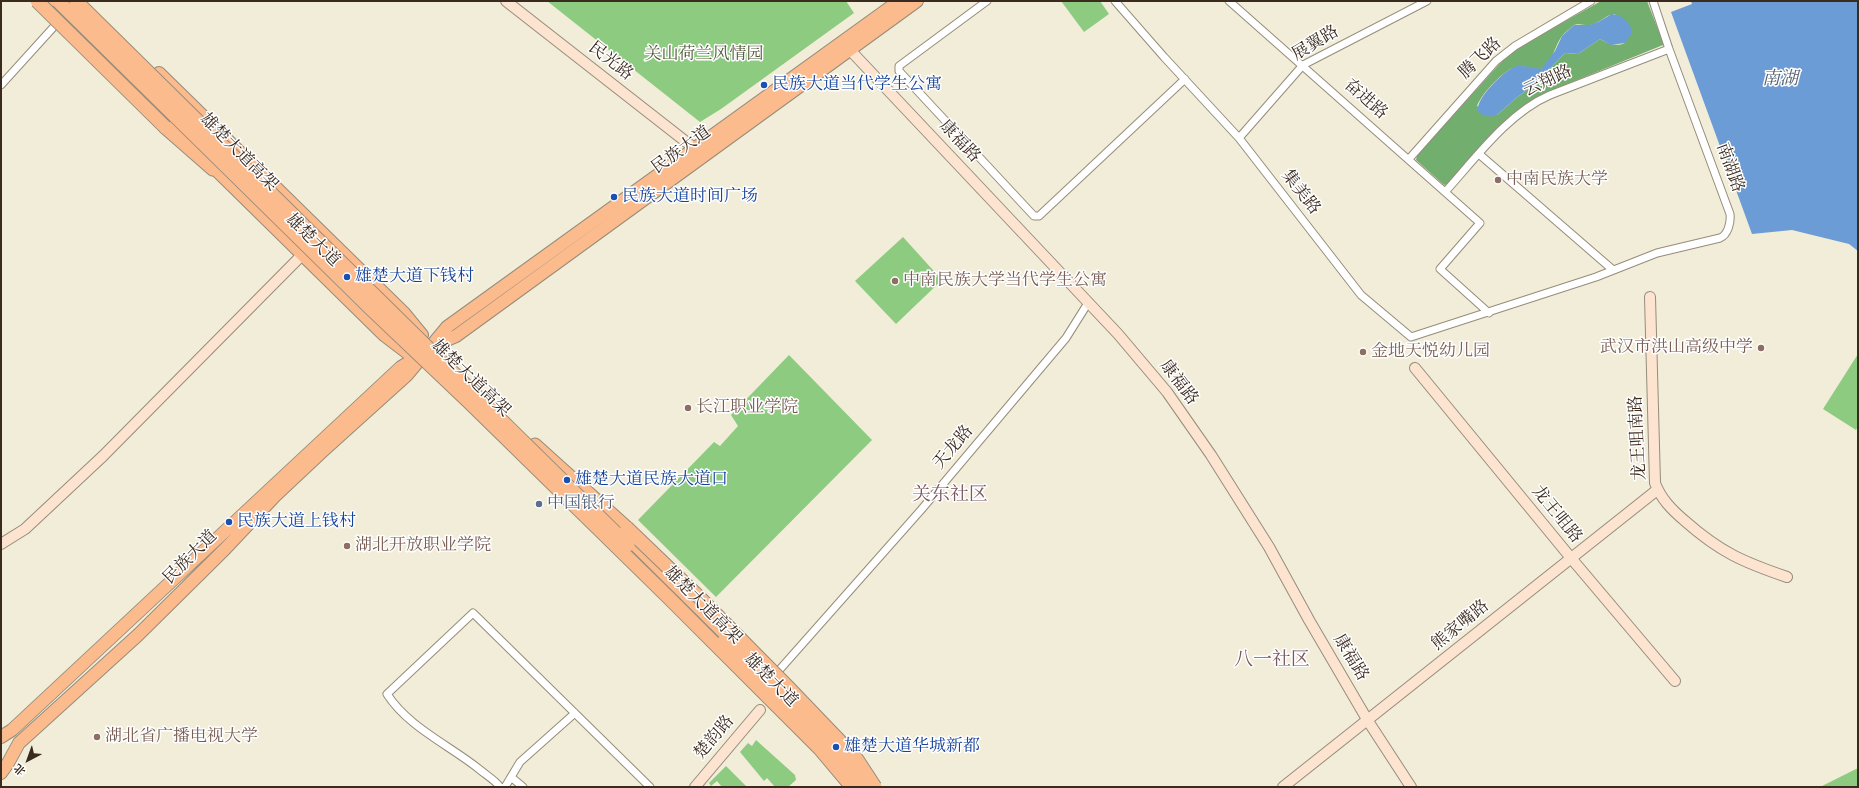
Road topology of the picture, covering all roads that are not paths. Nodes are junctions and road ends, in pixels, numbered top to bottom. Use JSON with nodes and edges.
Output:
{"nodes":[{"id":1,"x":37,"y":1,"type":"edge"},
{"id":2,"x":48,"y":1,"type":"edge"},
{"id":3,"x":58,"y":1,"type":"edge"},
{"id":4,"x":76,"y":1,"type":"edge"},
{"id":5,"x":85,"y":1,"type":"edge"},
{"id":6,"x":506,"y":1,"type":"edge"},
{"id":7,"x":899,"y":1,"type":"edge"},
{"id":8,"x":917,"y":1,"type":"edge"},
{"id":9,"x":987,"y":1,"type":"edge"},
{"id":10,"x":1116,"y":1,"type":"edge"},
{"id":11,"x":1229,"y":1,"type":"edge"},
{"id":12,"x":1427,"y":1,"type":"edge"},
{"id":13,"x":1591,"y":1,"type":"edge"},
{"id":14,"x":1653,"y":1,"type":"edge"},
{"id":15,"x":63,"y":16,"type":"junction"},
{"id":16,"x":1669,"y":49,"type":"junction"},
{"id":17,"x":850,"y":50,"type":"junction"},
{"id":18,"x":1303,"y":66,"type":"junction"},
{"id":19,"x":1185,"y":79,"type":"junction"},
{"id":20,"x":1,"y":85,"type":"edge"},
{"id":21,"x":1239,"y":138,"type":"junction"},
{"id":22,"x":694,"y":148,"type":"junction"},
{"id":23,"x":1479,"y":154,"type":"junction"},
{"id":24,"x":1409,"y":159,"type":"junction"},
{"id":25,"x":213,"y":169,"type":"junction"},
{"id":26,"x":1445,"y":192,"type":"junction"},
{"id":27,"x":302,"y":255,"type":"junction"},
{"id":28,"x":1613,"y":270,"type":"junction"},
{"id":29,"x":1650,"y":297,"type":"dead end"},
{"id":30,"x":1088,"y":303,"type":"junction"},
{"id":31,"x":1490,"y":313,"type":"junction"},
{"id":32,"x":424,"y":353,"type":"junction"},
{"id":33,"x":1415,"y":368,"type":"dead end"},
{"id":34,"x":530,"y":442,"type":"junction"},
{"id":35,"x":1657,"y":490,"type":"junction"},
{"id":36,"x":1,"y":544,"type":"edge"},
{"id":37,"x":1571,"y":558,"type":"junction"},
{"id":38,"x":1787,"y":577,"type":"dead end"},
{"id":39,"x":772,"y":679,"type":"junction"},
{"id":40,"x":1675,"y":681,"type":"dead end"},
{"id":41,"x":760,"y":710,"type":"dead end"},
{"id":42,"x":575,"y":713,"type":"junction"},
{"id":43,"x":1368,"y":721,"type":"junction"},
{"id":44,"x":12,"y":730,"type":"junction"},
{"id":45,"x":1,"y":737,"type":"edge"},
{"id":46,"x":1,"y":741,"type":"edge"},
{"id":47,"x":19,"y":743,"type":"junction"},
{"id":48,"x":1,"y":759,"type":"edge"},
{"id":49,"x":1,"y":773,"type":"edge"},
{"id":50,"x":511,"y":777,"type":"junction"},
{"id":51,"x":500,"y":787,"type":"edge"},
{"id":52,"x":505,"y":787,"type":"edge"},
{"id":53,"x":523,"y":787,"type":"edge"},
{"id":54,"x":650,"y":787,"type":"edge"},
{"id":55,"x":695,"y":787,"type":"edge"},
{"id":56,"x":847,"y":787,"type":"edge"},
{"id":57,"x":852,"y":787,"type":"edge"},
{"id":58,"x":863,"y":787,"type":"edge"},
{"id":59,"x":871,"y":787,"type":"edge"},
{"id":60,"x":875,"y":787,"type":"edge"},
{"id":61,"x":1283,"y":787,"type":"edge"},
{"id":62,"x":1411,"y":787,"type":"edge"}],
"edges":[{"from":1,"to":25,"type":"highway","bridge":true},
{"from":2,"to":15,"type":"main road","name":"雄楚大道"},
{"from":3,"to":57,"type":"highway","name":"雄楚大道高架","bridge":true},
{"from":4,"to":58,"type":"highway","name":"雄楚大道高架","bridge":true},
{"from":5,"to":32,"type":"main road","name":"雄楚大道"},
{"from":6,"to":22,"type":"street","name":"民光路"},
{"from":7,"to":22,"type":"main road","name":"民族大道"},
{"from":8,"to":17,"type":"main road","name":"民族大道"},
{"from":9,"to":19,"type":"street"},
{"from":10,"to":19,"type":"street","name":"集美路"},
{"from":11,"to":18,"type":"street","name":"奋进路"},
{"from":12,"to":18,"type":"street","name":"展翼路"},
{"from":13,"to":24,"type":"street","name":"腾飞路"},
{"from":14,"to":16,"type":"street","name":"南湖路"},
{"from":15,"to":20,"type":"street"},
{"from":15,"to":25,"type":"main road","name":"雄楚大道"},
{"from":16,"to":23,"type":"street","name":"云翔路"},
{"from":16,"to":28,"type":"street","name":"南湖路"},
{"from":17,"to":30,"type":"street","name":"康福路"},
{"from":17,"to":32,"type":"main road","name":"民族大道"},
{"from":18,"to":21,"type":"street","name":"展翼路"},
{"from":18,"to":24,"type":"street","name":"奋进路"},
{"from":19,"to":21,"type":"street","name":"集美路"},
{"from":21,"to":31,"type":"street","name":"集美路"},
{"from":22,"to":32,"type":"main road","name":"民族大道"},
{"from":23,"to":26,"type":"street","name":"云翔路"},
{"from":23,"to":28,"type":"street"},
{"from":24,"to":26,"type":"street","name":"奋进路"},
{"from":25,"to":27,"type":"main road","name":"雄楚大道"},
{"from":26,"to":31,"type":"street","name":"奋进路"},
{"from":27,"to":32,"type":"main road","name":"雄楚大道"},
{"from":27,"to":36,"type":"street"},
{"from":28,"to":31,"type":"street","name":"南湖路"},
{"from":29,"to":35,"type":"street","name":"龙王咀南路"},
{"from":30,"to":39,"type":"street","name":"天龙路"},
{"from":30,"to":43,"type":"street","name":"康福路"},
{"from":32,"to":34,"type":"main road","name":"雄楚大道"},
{"from":32,"to":44,"type":"main road","name":"民族大道"},
{"from":32,"to":47,"type":"main road","name":"民族大道"},
{"from":32,"to":56,"type":"main road","name":"雄楚大道"},
{"from":33,"to":37,"type":"street","name":"龙王咀路"},
{"from":34,"to":39,"type":"main road","name":"雄楚大道"},
{"from":34,"to":60,"type":"highway","bridge":true},
{"from":35,"to":37,"type":"street","name":"熊家嘴路"},
{"from":35,"to":38,"type":"street","name":"龙王咀南路"},
{"from":37,"to":40,"type":"street","name":"龙王咀路"},
{"from":37,"to":43,"type":"street","name":"熊家嘴路"},
{"from":39,"to":59,"type":"main road","name":"雄楚大道"},
{"from":41,"to":55,"type":"street","name":"楚韵路"},
{"from":42,"to":50,"type":"street"},
{"from":42,"to":51,"type":"street"},
{"from":42,"to":54,"type":"street"},
{"from":43,"to":61,"type":"street","name":"熊家嘴路"},
{"from":43,"to":62,"type":"street","name":"康福路"},
{"from":44,"to":45,"type":"main road","name":"民族大道"},
{"from":44,"to":46,"type":"main road"},
{"from":47,"to":48,"type":"main road"},
{"from":47,"to":49,"type":"main road","name":"民族大道"},
{"from":50,"to":52,"type":"street"},
{"from":50,"to":53,"type":"street"}]}
